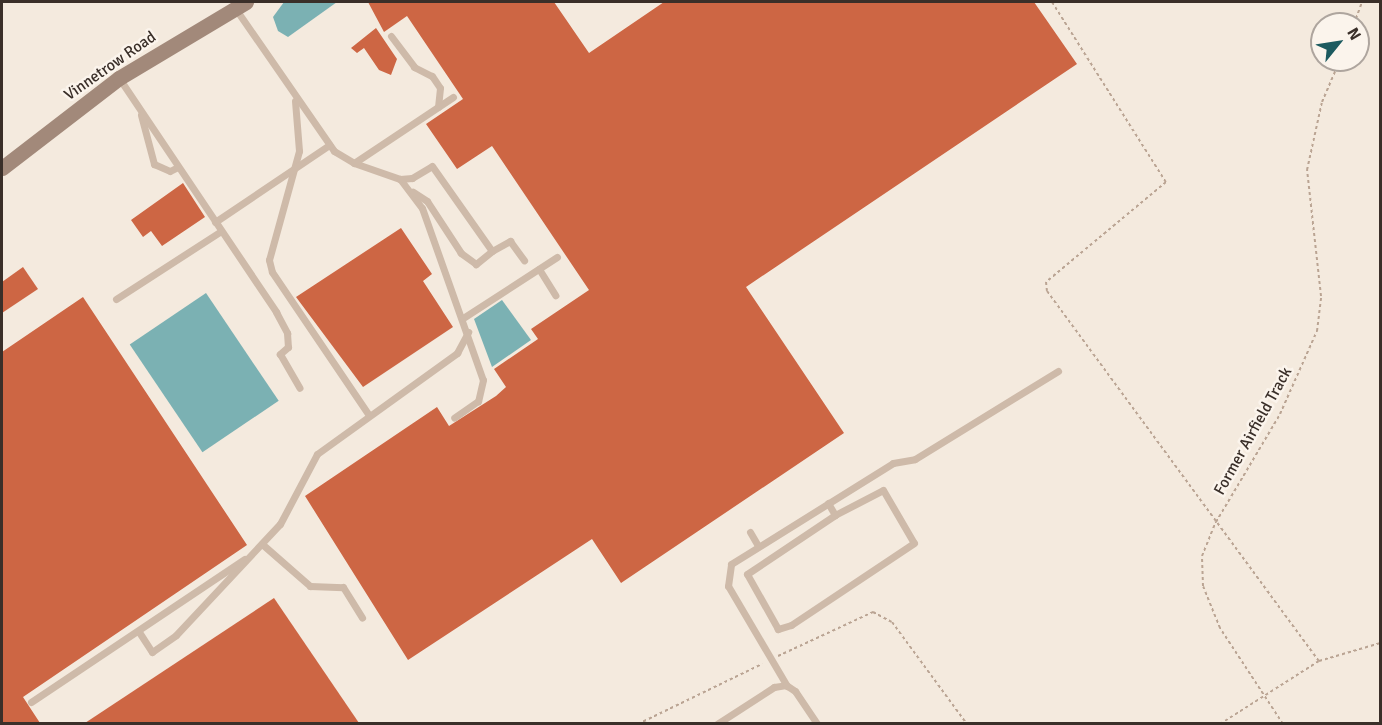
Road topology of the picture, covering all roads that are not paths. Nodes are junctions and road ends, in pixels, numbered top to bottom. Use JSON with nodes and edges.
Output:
{"nodes":[{"id":1,"x":240,"y":5,"type":"edge"},
{"id":2,"x":391,"y":36,"type":"dead end"},
{"id":3,"x":119,"y":78,"type":"junction"},
{"id":4,"x":453,"y":97,"type":"dead end"},
{"id":5,"x":294,"y":98,"type":"junction"},
{"id":6,"x":438,"y":107,"type":"junction"},
{"id":7,"x":141,"y":112,"type":"junction"},
{"id":8,"x":329,"y":145,"type":"junction"},
{"id":9,"x":354,"y":163,"type":"junction"},
{"id":10,"x":178,"y":167,"type":"junction"},
{"id":11,"x":295,"y":167,"type":"junction"},
{"id":12,"x":2,"y":168,"type":"edge"},
{"id":13,"x":400,"y":178,"type":"junction"},
{"id":14,"x":411,"y":191,"type":"junction"},
{"id":15,"x":215,"y":222,"type":"junction"},
{"id":16,"x":221,"y":231,"type":"junction"},
{"id":17,"x":492,"y":251,"type":"junction"},
{"id":18,"x":557,"y":257,"type":"dead end"},
{"id":19,"x":524,"y":260,"type":"dead end"},
{"id":20,"x":539,"y":269,"type":"junction"},
{"id":21,"x":555,"y":295,"type":"dead end"},
{"id":22,"x":116,"y":299,"type":"dead end"},
{"id":23,"x":463,"y":318,"type":"junction"},
{"id":24,"x":468,"y":332,"type":"junction"},
{"id":25,"x":1058,"y":371,"type":"dead end"},
{"id":26,"x":300,"y":388,"type":"dead end"},
{"id":27,"x":369,"y":415,"type":"junction"},
{"id":28,"x":454,"y":418,"type":"dead end"},
{"id":29,"x":828,"y":503,"type":"junction"},
{"id":30,"x":835,"y":515,"type":"junction"},
{"id":31,"x":750,"y":532,"type":"dead end"},
{"id":32,"x":780,"y":533,"type":"junction"},
{"id":33,"x":262,"y":544,"type":"junction"},
{"id":34,"x":788,"y":545,"type":"junction"},
{"id":35,"x":758,"y":546,"type":"junction"},
{"id":36,"x":257,"y":550,"type":"junction"},
{"id":37,"x":362,"y":618,"type":"dead end"},
{"id":38,"x":139,"y":632,"type":"junction"},
{"id":39,"x":787,"y":686,"type":"junction"},
{"id":40,"x":32,"y":702,"type":"dead end"},
{"id":41,"x":717,"y":723,"type":"edge"},
{"id":42,"x":817,"y":723,"type":"edge"}],
"edges":[{"from":1,"to":3,"type":"street","name":"Vinnetrow Road"},
{"from":1,"to":5,"type":"lane"},
{"from":2,"to":6,"type":"lane"},
{"from":3,"to":7,"type":"lane"},
{"from":3,"to":12,"type":"street","name":"Vinnetrow Road"},
{"from":4,"to":6,"type":"lane"},
{"from":5,"to":8,"type":"lane"},
{"from":5,"to":11,"type":"lane"},
{"from":6,"to":9,"type":"lane"},
{"from":7,"to":10,"type":"lane"},
{"from":7,"to":10,"type":"lane"},
{"from":8,"to":9,"type":"lane"},
{"from":8,"to":11,"type":"lane"},
{"from":9,"to":13,"type":"lane"},
{"from":10,"to":15,"type":"lane"},
{"from":11,"to":15,"type":"lane"},
{"from":11,"to":27,"type":"lane"},
{"from":13,"to":14,"type":"lane"},
{"from":13,"to":17,"type":"lane"},
{"from":14,"to":17,"type":"lane"},
{"from":14,"to":23,"type":"lane"},
{"from":15,"to":16,"type":"lane"},
{"from":16,"to":22,"type":"lane"},
{"from":16,"to":26,"type":"lane"},
{"from":17,"to":19,"type":"lane"},
{"from":18,"to":20,"type":"lane"},
{"from":20,"to":21,"type":"lane"},
{"from":20,"to":23,"type":"lane"},
{"from":23,"to":24,"type":"lane"},
{"from":24,"to":27,"type":"lane"},
{"from":24,"to":28,"type":"lane"},
{"from":25,"to":29,"type":"lane"},
{"from":27,"to":33,"type":"lane"},
{"from":29,"to":30,"type":"lane"},
{"from":29,"to":32,"type":"lane"},
{"from":30,"to":34,"type":"lane"},
{"from":30,"to":34,"type":"lane"},
{"from":31,"to":35,"type":"lane"},
{"from":32,"to":34,"type":"lane"},
{"from":32,"to":35,"type":"lane"},
{"from":33,"to":36,"type":"lane"},
{"from":33,"to":37,"type":"lane"},
{"from":35,"to":39,"type":"lane"},
{"from":36,"to":38,"type":"lane"},
{"from":36,"to":38,"type":"lane"},
{"from":38,"to":40,"type":"lane"},
{"from":39,"to":41,"type":"lane"},
{"from":39,"to":42,"type":"lane"}]}
